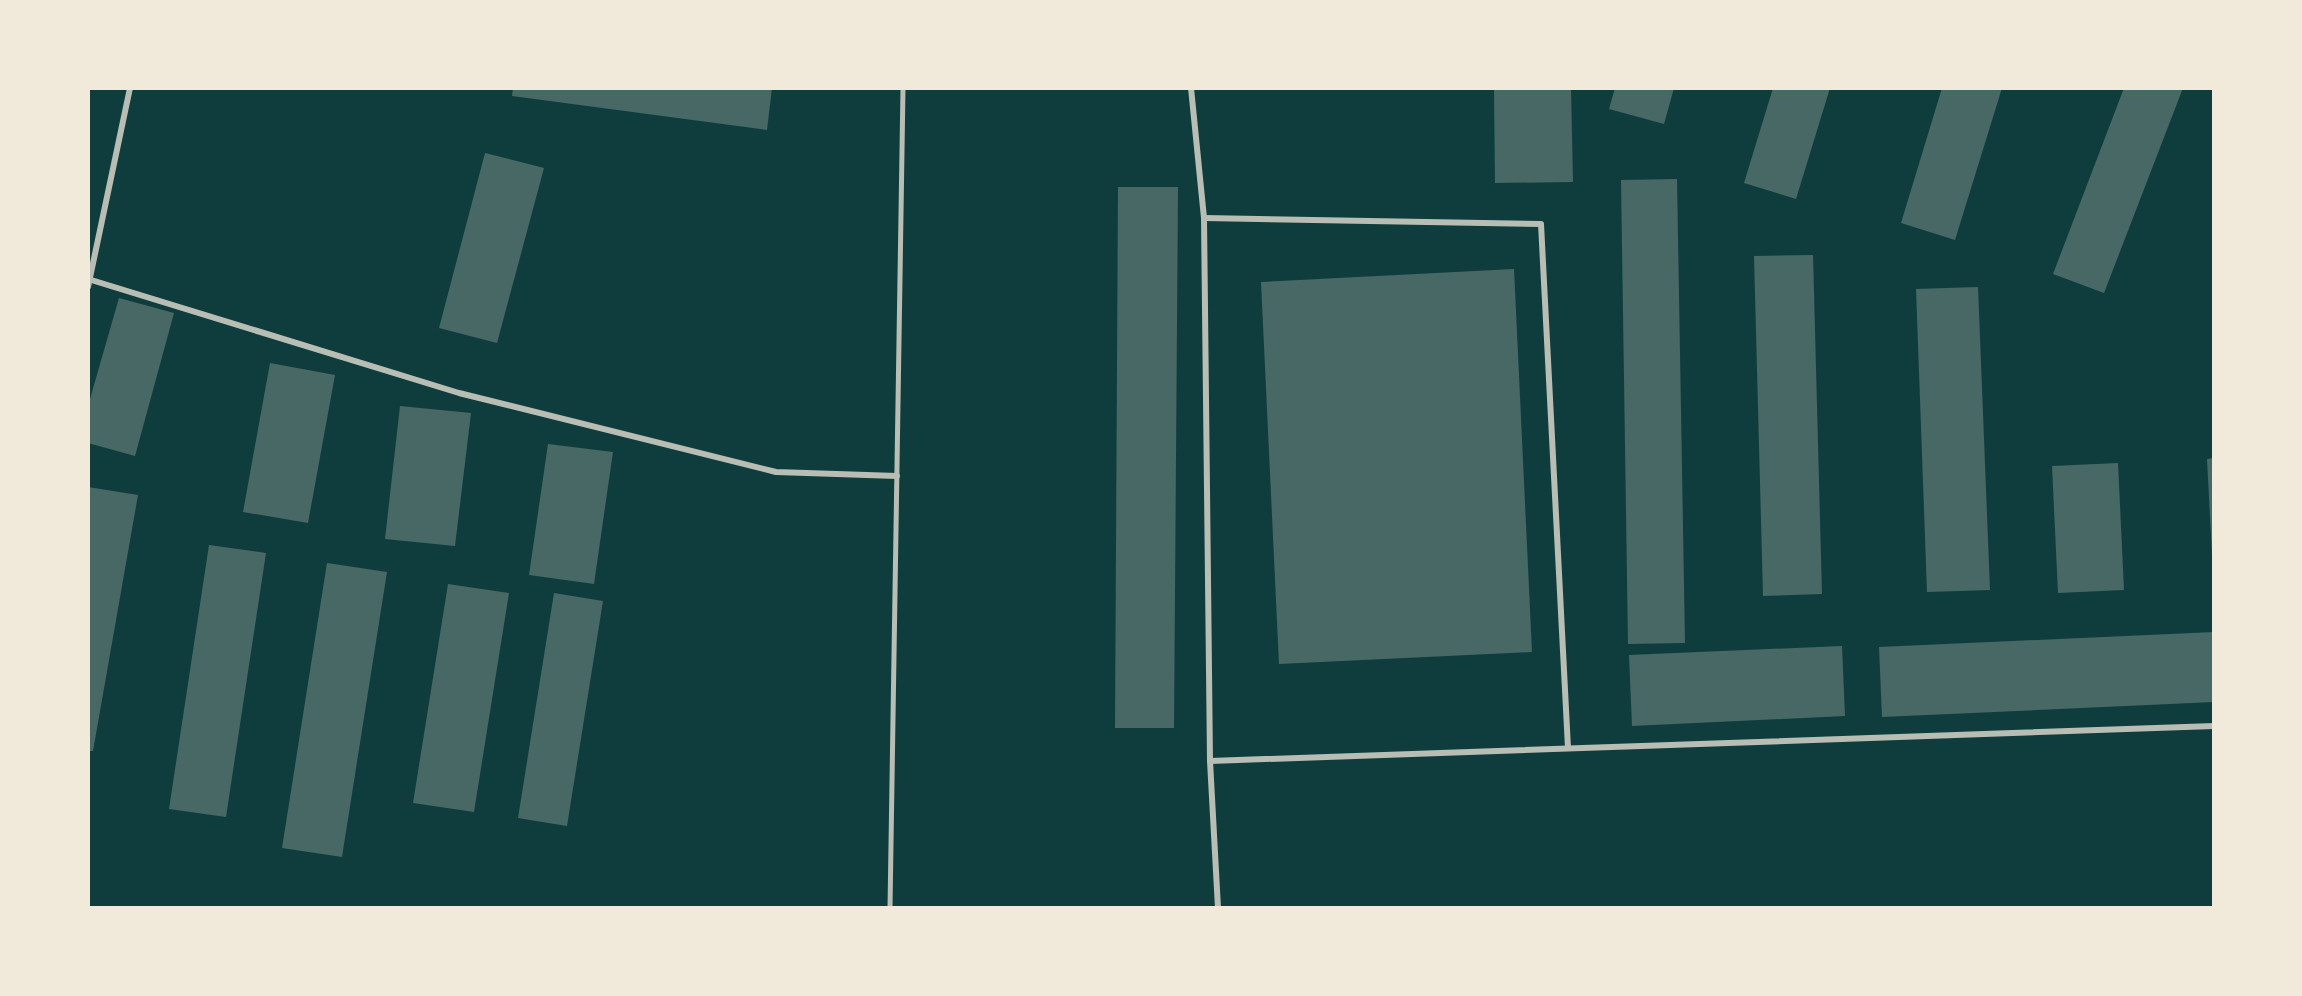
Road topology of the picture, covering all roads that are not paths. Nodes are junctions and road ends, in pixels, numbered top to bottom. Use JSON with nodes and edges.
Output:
{"nodes":[{"id":1,"x":130,"y":88,"type":"edge"},
{"id":2,"x":903,"y":88,"type":"edge"},
{"id":3,"x":1191,"y":88,"type":"edge"},
{"id":4,"x":1204,"y":218,"type":"junction"},
{"id":5,"x":89,"y":281,"type":"edge"},
{"id":6,"x":897,"y":476,"type":"junction"},
{"id":7,"x":2214,"y":726,"type":"edge"},
{"id":8,"x":1568,"y":748,"type":"junction"},
{"id":9,"x":1210,"y":761,"type":"junction"},
{"id":10,"x":890,"y":908,"type":"edge"},
{"id":11,"x":1218,"y":908,"type":"edge"}],
"edges":[{"from":1,"to":5,"type":"street"},
{"from":2,"to":6,"type":"street"},
{"from":3,"to":4,"type":"street"},
{"from":4,"to":8,"type":"street"},
{"from":4,"to":9,"type":"street"},
{"from":5,"to":6,"type":"street"},
{"from":6,"to":10,"type":"street"},
{"from":7,"to":8,"type":"street"},
{"from":8,"to":9,"type":"street"},
{"from":9,"to":11,"type":"street"}]}
